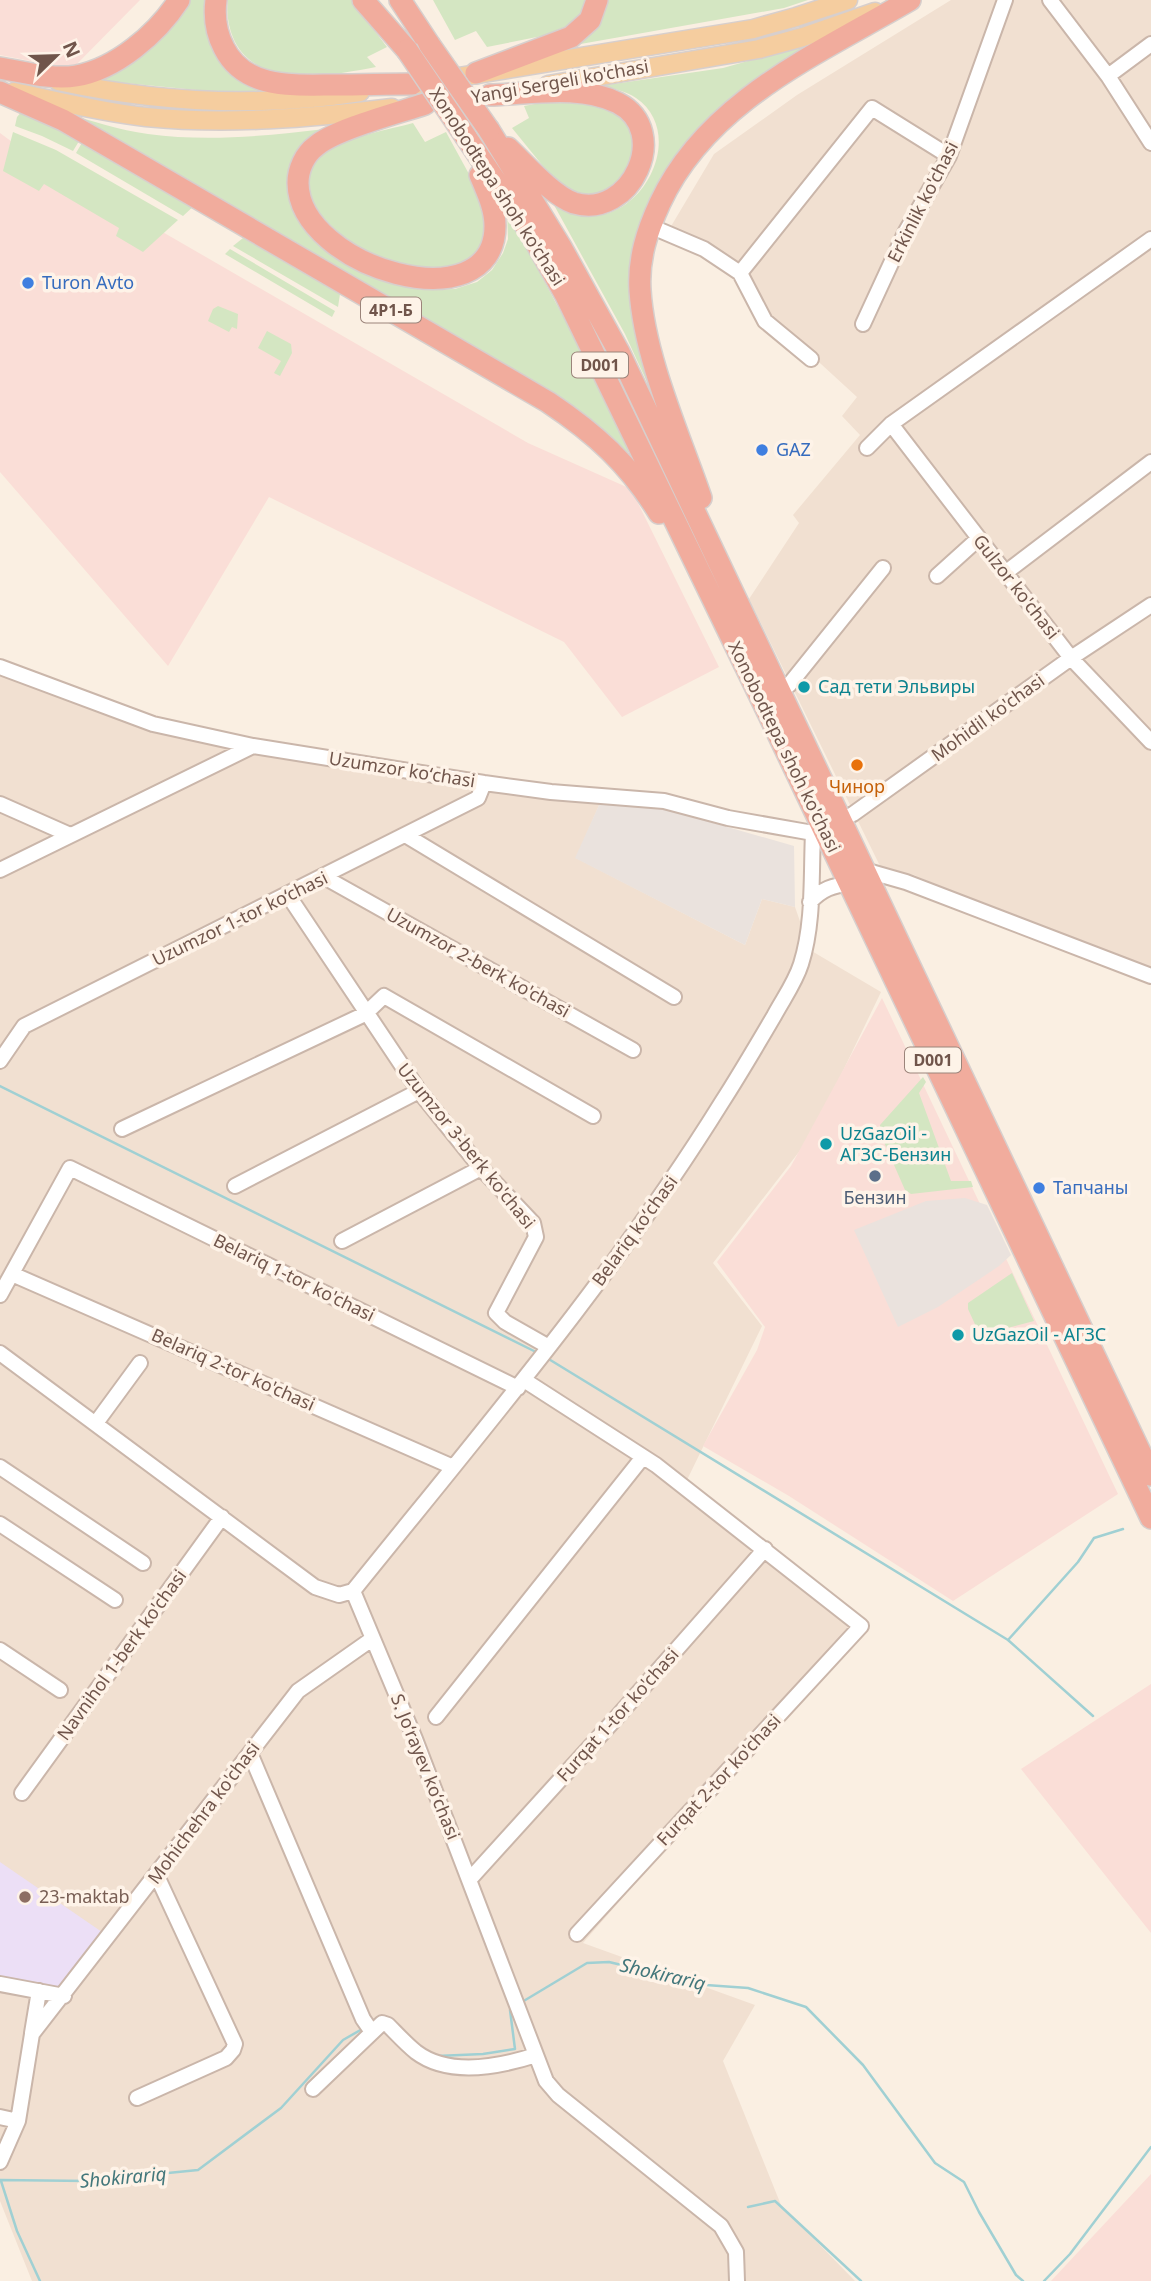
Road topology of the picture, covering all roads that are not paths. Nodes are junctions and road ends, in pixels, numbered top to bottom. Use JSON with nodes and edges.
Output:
{"nodes":[{"id":1,"x":178,"y":0,"type":"edge"},
{"id":2,"x":216,"y":0,"type":"edge"},
{"id":3,"x":363,"y":0,"type":"edge"},
{"id":4,"x":374,"y":0,"type":"edge"},
{"id":5,"x":400,"y":0,"type":"edge"},
{"id":6,"x":413,"y":0,"type":"edge"},
{"id":7,"x":597,"y":0,"type":"edge"},
{"id":8,"x":848,"y":0,"type":"edge"},
{"id":9,"x":904,"y":0,"type":"edge"},
{"id":10,"x":910,"y":0,"type":"edge"},
{"id":11,"x":1005,"y":0,"type":"edge"},
{"id":12,"x":1050,"y":0,"type":"edge"},
{"id":13,"x":429,"y":44,"type":"junction"},
{"id":14,"x":1151,"y":44,"type":"edge"},
{"id":15,"x":407,"y":50,"type":"junction"},
{"id":16,"x":0,"y":68,"type":"edge"},
{"id":17,"x":476,"y":73,"type":"junction"},
{"id":18,"x":1108,"y":76,"type":"junction"},
{"id":19,"x":412,"y":84,"type":"junction"},
{"id":20,"x":0,"y":91,"type":"edge"},
{"id":21,"x":490,"y":95,"type":"junction"},
{"id":22,"x":425,"y":104,"type":"junction"},
{"id":23,"x":489,"y":130,"type":"junction"},
{"id":24,"x":466,"y":137,"type":"junction"},
{"id":25,"x":1151,"y":144,"type":"edge"},
{"id":26,"x":949,"y":156,"type":"junction"},
{"id":27,"x":650,"y":226,"type":"junction"},
{"id":28,"x":1148,"y":247,"type":"edge"},
{"id":29,"x":740,"y":273,"type":"junction"},
{"id":30,"x":863,"y":324,"type":"dead end"},
{"id":31,"x":811,"y":359,"type":"dead end"},
{"id":32,"x":891,"y":424,"type":"junction"},
{"id":33,"x":867,"y":448,"type":"dead end"},
{"id":34,"x":1151,"y":462,"type":"edge"},
{"id":35,"x":978,"y":539,"type":"junction"},
{"id":36,"x":883,"y":568,"type":"dead end"},
{"id":37,"x":1005,"y":573,"type":"junction"},
{"id":38,"x":937,"y":576,"type":"dead end"},
{"id":39,"x":724,"y":598,"type":"junction"},
{"id":40,"x":1151,"y":605,"type":"edge"},
{"id":41,"x":1071,"y":658,"type":"junction"},
{"id":42,"x":0,"y":667,"type":"edge"},
{"id":43,"x":779,"y":690,"type":"junction"},
{"id":44,"x":1151,"y":742,"type":"edge"},
{"id":45,"x":253,"y":746,"type":"junction"},
{"id":46,"x":485,"y":783,"type":"junction"},
{"id":47,"x":0,"y":804,"type":"edge"},
{"id":48,"x":825,"y":827,"type":"junction"},
{"id":49,"x":70,"y":835,"type":"junction"},
{"id":50,"x":407,"y":836,"type":"junction"},
{"id":51,"x":0,"y":870,"type":"edge"},
{"id":52,"x":324,"y":877,"type":"junction"},
{"id":53,"x":857,"y":877,"type":"junction"},
{"id":54,"x":288,"y":895,"type":"junction"},
{"id":55,"x":810,"y":902,"type":"junction"},
{"id":56,"x":1151,"y":976,"type":"edge"},
{"id":57,"x":674,"y":997,"type":"dead end"},
{"id":58,"x":365,"y":1014,"type":"junction"},
{"id":59,"x":633,"y":1050,"type":"dead end"},
{"id":60,"x":0,"y":1061,"type":"edge"},
{"id":61,"x":419,"y":1091,"type":"junction"},
{"id":62,"x":593,"y":1116,"type":"dead end"},
{"id":63,"x":122,"y":1129,"type":"dead end"},
{"id":64,"x":481,"y":1168,"type":"junction"},
{"id":65,"x":235,"y":1186,"type":"dead end"},
{"id":66,"x":342,"y":1241,"type":"dead end"},
{"id":67,"x":12,"y":1274,"type":"junction"},
{"id":68,"x":0,"y":1295,"type":"edge"},
{"id":69,"x":0,"y":1353,"type":"edge"},
{"id":70,"x":545,"y":1353,"type":"junction"},
{"id":71,"x":141,"y":1363,"type":"dead end"},
{"id":72,"x":521,"y":1384,"type":"junction"},
{"id":73,"x":96,"y":1423,"type":"junction"},
{"id":74,"x":1131,"y":1455,"type":"junction"},
{"id":75,"x":643,"y":1457,"type":"junction"},
{"id":76,"x":0,"y":1467,"type":"edge"},
{"id":77,"x":453,"y":1467,"type":"junction"},
{"id":78,"x":1151,"y":1475,"type":"edge"},
{"id":79,"x":222,"y":1517,"type":"junction"},
{"id":80,"x":1151,"y":1518,"type":"edge"},
{"id":81,"x":0,"y":1524,"type":"edge"},
{"id":82,"x":765,"y":1549,"type":"junction"},
{"id":83,"x":144,"y":1563,"type":"dead end"},
{"id":84,"x":353,"y":1591,"type":"junction"},
{"id":85,"x":114,"y":1600,"type":"dead end"},
{"id":86,"x":861,"y":1626,"type":"joint"},
{"id":87,"x":372,"y":1639,"type":"junction"},
{"id":88,"x":0,"y":1650,"type":"edge"},
{"id":89,"x":60,"y":1690,"type":"dead end"},
{"id":90,"x":436,"y":1717,"type":"dead end"},
{"id":91,"x":250,"y":1753,"type":"junction"},
{"id":92,"x":22,"y":1793,"type":"dead end"},
{"id":93,"x":157,"y":1876,"type":"junction"},
{"id":94,"x":470,"y":1879,"type":"junction"},
{"id":95,"x":577,"y":1934,"type":"dead end"},
{"id":96,"x":0,"y":1984,"type":"edge"},
{"id":97,"x":39,"y":1991,"type":"junction"},
{"id":98,"x":64,"y":1996,"type":"junction"},
{"id":99,"x":372,"y":2032,"type":"junction"},
{"id":100,"x":32,"y":2034,"type":"junction"},
{"id":101,"x":536,"y":2056,"type":"junction"},
{"id":102,"x":313,"y":2089,"type":"dead end"},
{"id":103,"x":137,"y":2098,"type":"dead end"},
{"id":104,"x":0,"y":2117,"type":"edge"},
{"id":105,"x":18,"y":2121,"type":"junction"},
{"id":106,"x":0,"y":2162,"type":"edge"},
{"id":107,"x":737,"y":2281,"type":"edge"}],
"edges":[{"from":1,"to":16,"type":"highway"},
{"from":2,"to":19,"type":"highway"},
{"from":3,"to":15,"type":"highway"},
{"from":4,"to":15,"type":"highway","name":"Xonobodtepa shoh ko'chasi","number":"D001"},
{"from":5,"to":13,"type":"highway","name":"Xonobodtepa shoh ko'chasi","number":"D001"},
{"from":6,"to":13,"type":"highway"},
{"from":7,"to":17,"type":"highway"},
{"from":8,"to":17,"type":"main road","name":"Yangi Sergeli ko'chasi"},
{"from":9,"to":21,"type":"main road","name":"Yangi Sergeli ko'chasi"},
{"from":10,"to":27,"type":"highway"},
{"from":11,"to":26,"type":"street","name":"Erkinlik ko'chasi"},
{"from":12,"to":18,"type":"street"},
{"from":13,"to":23,"type":"highway","name":"Xonobodtepa shoh ko'chasi","number":"D001","bridge":true},
{"from":14,"to":18,"type":"street"},
{"from":15,"to":24,"type":"highway","name":"Xonobodtepa shoh ko'chasi","number":"D001","bridge":true},
{"from":16,"to":19,"type":"main road","name":"Yangi Sergeli ko'chasi"},
{"from":17,"to":19,"type":"main road","name":"Yangi Sergeli ko'chasi"},
{"from":18,"to":25,"type":"street"},
{"from":20,"to":22,"type":"main road","name":"Yangi Sergeli ko'chasi"},
{"from":20,"to":39,"type":"highway","number":"4Р1-Б"},
{"from":21,"to":22,"type":"main road","name":"Yangi Sergeli ko'chasi"},
{"from":21,"to":23,"type":"highway"},
{"from":22,"to":24,"type":"highway"},
{"from":23,"to":39,"type":"highway","name":"Xonobodtepa shoh ko'chasi","number":"D001"},
{"from":24,"to":39,"type":"highway","name":"Xonobodtepa shoh ko'chasi","number":"D001"},
{"from":26,"to":29,"type":"street"},
{"from":26,"to":30,"type":"street","name":"Erkinlik ko'chasi"},
{"from":27,"to":29,"type":"street"},
{"from":27,"to":39,"type":"highway"},
{"from":28,"to":32,"type":"street"},
{"from":29,"to":31,"type":"street"},
{"from":32,"to":33,"type":"street"},
{"from":32,"to":35,"type":"street","name":"Gulzor ko'chasi"},
{"from":34,"to":37,"type":"street"},
{"from":35,"to":37,"type":"street","name":"Gulzor ko'chasi"},
{"from":35,"to":38,"type":"street"},
{"from":36,"to":43,"type":"street"},
{"from":37,"to":41,"type":"street","name":"Gulzor ko'chasi"},
{"from":39,"to":43,"type":"highway","name":"Xonobodtepa shoh ko'chasi","number":"D001"},
{"from":39,"to":48,"type":"highway","name":"Xonobodtepa shoh ko'chasi","number":"D001"},
{"from":40,"to":41,"type":"street","name":"Mohidil ko'chasi"},
{"from":41,"to":44,"type":"street","name":"Gulzor ko'chasi"},
{"from":41,"to":48,"type":"street","name":"Mohidil ko'chasi"},
{"from":42,"to":45,"type":"street","name":"Uzumzor koʻchasi"},
{"from":43,"to":48,"type":"highway","name":"Xonobodtepa shoh ko'chasi","number":"D001"},
{"from":45,"to":46,"type":"street","name":"Uzumzor koʻchasi"},
{"from":45,"to":49,"type":"street"},
{"from":46,"to":48,"type":"street","name":"Uzumzor koʻchasi"},
{"from":46,"to":50,"type":"street","name":"Uzumzor 1-tor ko‘chasi"},
{"from":47,"to":49,"type":"street"},
{"from":48,"to":53,"type":"highway","name":"Xonobodtepa shoh ko'chasi","number":"D001"},
{"from":48,"to":55,"type":"street","name":"Belariq koʻchasi"},
{"from":49,"to":51,"type":"street"},
{"from":50,"to":52,"type":"street","name":"Uzumzor 1-tor ko‘chasi"},
{"from":50,"to":57,"type":"street"},
{"from":52,"to":54,"type":"street","name":"Uzumzor 1-tor ko‘chasi"},
{"from":52,"to":59,"type":"street","name":"Uzumzor 2-berk ko'chasi"},
{"from":53,"to":55,"type":"street"},
{"from":53,"to":56,"type":"street"},
{"from":53,"to":74,"type":"highway","name":"Xonobodtepa shoh ko'chasi","number":"D001"},
{"from":54,"to":58,"type":"street","name":"Uzumzor 3-berk ko'chasi"},
{"from":54,"to":60,"type":"street","name":"Uzumzor 1-tor ko‘chasi"},
{"from":55,"to":70,"type":"street","name":"Belariq koʻchasi"},
{"from":58,"to":61,"type":"street","name":"Uzumzor 3-berk ko'chasi"},
{"from":58,"to":62,"type":"street"},
{"from":58,"to":63,"type":"street"},
{"from":61,"to":64,"type":"street","name":"Uzumzor 3-berk ko'chasi"},
{"from":61,"to":65,"type":"street"},
{"from":64,"to":66,"type":"street"},
{"from":64,"to":70,"type":"street","name":"Uzumzor 3-berk ko'chasi"},
{"from":67,"to":68,"type":"street"},
{"from":67,"to":72,"type":"street","name":"Belariq 1-tor ko'chasi"},
{"from":67,"to":77,"type":"street","name":"Belariq 2-tor ko'chasi"},
{"from":69,"to":73,"type":"street"},
{"from":70,"to":72,"type":"street","name":"Belariq koʻchasi"},
{"from":71,"to":73,"type":"street"},
{"from":72,"to":75,"type":"street","name":"Belariq 1-tor ko'chasi"},
{"from":72,"to":77,"type":"street","name":"Belariq koʻchasi"},
{"from":73,"to":79,"type":"street"},
{"from":74,"to":78,"type":"highway","name":"Xonobodtepa shoh ko'chasi","number":"D001"},
{"from":74,"to":80,"type":"highway","name":"Xonobodtepa shoh ko'chasi","number":"D001"},
{"from":75,"to":82,"type":"street","name":"Belariq 1-tor ko'chasi"},
{"from":75,"to":90,"type":"street"},
{"from":76,"to":83,"type":"street"},
{"from":77,"to":84,"type":"street","name":"Belariq koʻchasi"},
{"from":79,"to":84,"type":"street"},
{"from":79,"to":92,"type":"street","name":"Navnihol 1-berk ko'chasi"},
{"from":81,"to":85,"type":"street"},
{"from":82,"to":86,"type":"street","name":"Belariq 1-tor ko'chasi"},
{"from":82,"to":94,"type":"street","name":"Furqat 1-tor ko'chasi"},
{"from":84,"to":87,"type":"street","name":"S. Joʻrayev koʻchasi"},
{"from":86,"to":95,"type":"street","name":"Furqat 2-tor ko'chasi"},
{"from":87,"to":91,"type":"street","name":"Mohichehra ko'chasi"},
{"from":87,"to":94,"type":"street","name":"S. Joʻrayev koʻchasi"},
{"from":88,"to":89,"type":"street"},
{"from":91,"to":93,"type":"street","name":"Mohichehra ko'chasi"},
{"from":91,"to":99,"type":"street"},
{"from":93,"to":98,"type":"street","name":"Mohichehra ko'chasi"},
{"from":93,"to":103,"type":"street"},
{"from":94,"to":101,"type":"street","name":"S. Joʻrayev koʻchasi"},
{"from":96,"to":97,"type":"street"},
{"from":97,"to":98,"type":"street"},
{"from":97,"to":100,"type":"street"},
{"from":98,"to":100,"type":"street","name":"Mohichehra ko'chasi"},
{"from":99,"to":101,"type":"street"},
{"from":99,"to":102,"type":"street"},
{"from":100,"to":105,"type":"street"},
{"from":101,"to":107,"type":"street","name":"S. Joʻrayev koʻchasi"},
{"from":104,"to":105,"type":"street"},
{"from":105,"to":106,"type":"street"}]}
